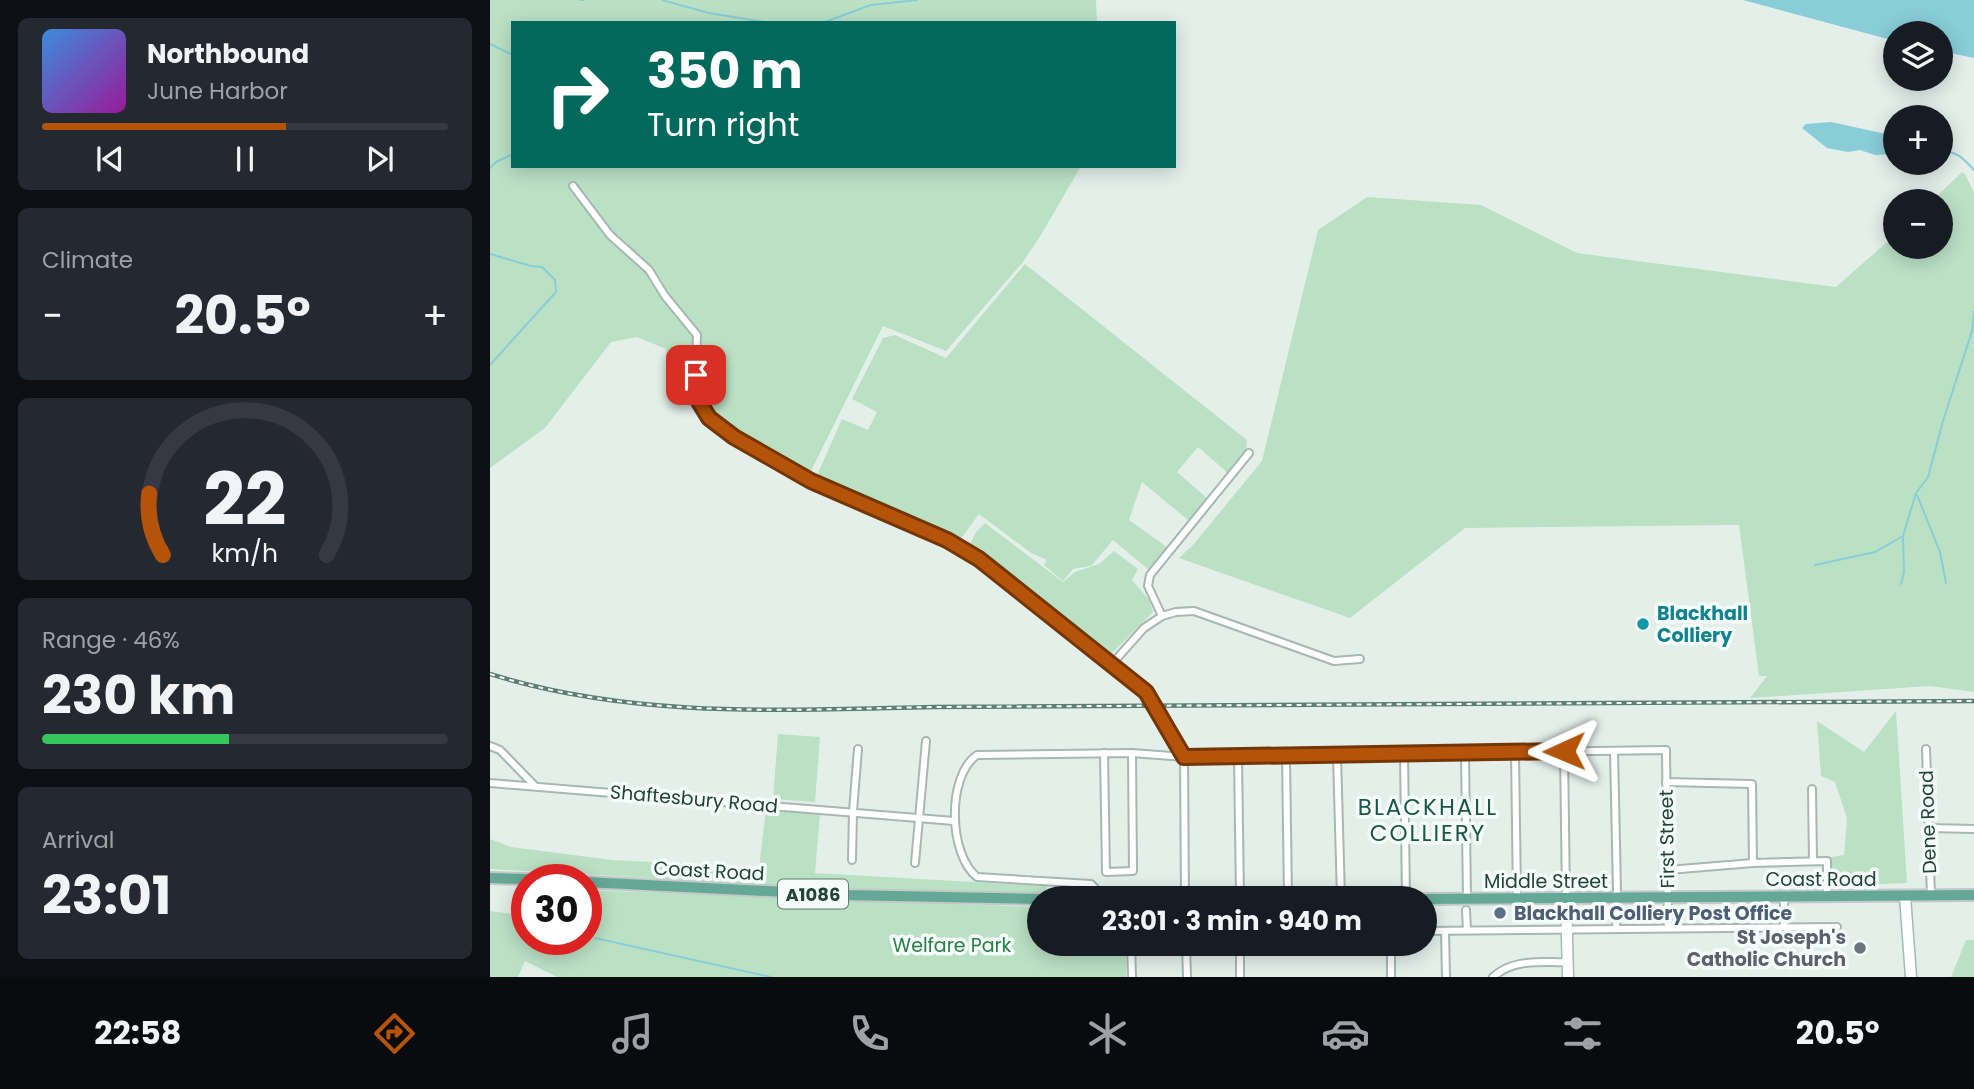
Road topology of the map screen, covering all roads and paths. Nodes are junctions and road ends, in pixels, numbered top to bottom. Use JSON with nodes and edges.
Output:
{"nodes":[{"id":1,"x":573,"y":186,"type":"dead end"},
{"id":2,"x":1249,"y":453,"type":"dead end"},
{"id":3,"x":1162,"y":616,"type":"junction"},
{"id":4,"x":1360,"y":659,"type":"dead end"},
{"id":5,"x":1112,"y":664,"type":"junction"},
{"id":6,"x":926,"y":741,"type":"dead end"},
{"id":7,"x":490,"y":746,"type":"edge"},
{"id":8,"x":858,"y":749,"type":"dead end"},
{"id":9,"x":1926,"y":749,"type":"dead end"},
{"id":10,"x":1564,"y":751,"type":"junction"},
{"id":11,"x":1614,"y":751,"type":"junction"},
{"id":12,"x":1132,"y":752,"type":"junction"},
{"id":13,"x":1515,"y":752,"type":"junction"},
{"id":14,"x":1104,"y":753,"type":"junction"},
{"id":15,"x":1465,"y":753,"type":"junction"},
{"id":16,"x":1404,"y":754,"type":"junction"},
{"id":17,"x":1338,"y":755,"type":"junction"},
{"id":18,"x":1286,"y":756,"type":"junction"},
{"id":19,"x":1184,"y":757,"type":"junction"},
{"id":20,"x":1238,"y":757,"type":"junction"},
{"id":21,"x":1666,"y":782,"type":"junction"},
{"id":22,"x":490,"y":783,"type":"edge"},
{"id":23,"x":535,"y":786,"type":"junction"},
{"id":24,"x":1812,"y":789,"type":"dead end"},
{"id":25,"x":853,"y":811,"type":"junction"},
{"id":26,"x":919,"y":817,"type":"junction"},
{"id":27,"x":954,"y":821,"type":"junction"},
{"id":28,"x":1929,"y":828,"type":"junction"},
{"id":29,"x":1974,"y":829,"type":"edge"},
{"id":30,"x":852,"y":860,"type":"dead end"},
{"id":31,"x":1813,"y":862,"type":"junction"},
{"id":32,"x":915,"y":863,"type":"dead end"},
{"id":33,"x":1753,"y":863,"type":"junction"},
{"id":34,"x":1668,"y":870,"type":"junction"},
{"id":35,"x":490,"y":878,"type":"edge"},
{"id":36,"x":511,"y":879,"type":"edge"},
{"id":37,"x":602,"y":883,"type":"edge"},
{"id":38,"x":1093,"y":886,"type":"edge"},
{"id":39,"x":1185,"y":886,"type":"edge"},
{"id":40,"x":1240,"y":886,"type":"edge"},
{"id":41,"x":1288,"y":886,"type":"edge"},
{"id":42,"x":1341,"y":886,"type":"edge"},
{"id":43,"x":1406,"y":886,"type":"edge"},
{"id":44,"x":1617,"y":891,"type":"dead end"},
{"id":45,"x":1974,"y":895,"type":"edge"},
{"id":46,"x":1905,"y":896,"type":"junction"},
{"id":47,"x":1931,"y":896,"type":"junction"},
{"id":48,"x":1668,"y":897,"type":"junction"},
{"id":49,"x":1784,"y":897,"type":"junction"},
{"id":50,"x":1827,"y":897,"type":"junction"},
{"id":51,"x":1517,"y":898,"type":"junction"},
{"id":52,"x":1566,"y":898,"type":"junction"},
{"id":53,"x":1027,"y":899,"type":"edge"},
{"id":54,"x":1437,"y":901,"type":"edge"},
{"id":55,"x":1467,"y":904,"type":"junction"},
{"id":56,"x":1616,"y":906,"type":"dead end"},
{"id":57,"x":1784,"y":926,"type":"junction"},
{"id":58,"x":1837,"y":927,"type":"dead end"},
{"id":59,"x":1616,"y":928,"type":"junction"},
{"id":60,"x":1668,"y":928,"type":"junction"},
{"id":61,"x":1567,"y":929,"type":"junction"},
{"id":62,"x":1467,"y":930,"type":"junction"},
{"id":63,"x":1437,"y":931,"type":"edge"},
{"id":64,"x":1445,"y":931,"type":"junction"},
{"id":65,"x":1131,"y":956,"type":"edge"},
{"id":66,"x":1186,"y":956,"type":"edge"},
{"id":67,"x":1240,"y":956,"type":"edge"},
{"id":68,"x":1391,"y":956,"type":"edge"},
{"id":69,"x":1568,"y":962,"type":"junction"},
{"id":70,"x":1132,"y":977,"type":"edge"},
{"id":71,"x":1186,"y":977,"type":"edge"},
{"id":72,"x":1240,"y":977,"type":"edge"},
{"id":73,"x":1391,"y":977,"type":"edge"},
{"id":74,"x":1446,"y":977,"type":"edge"},
{"id":75,"x":1493,"y":977,"type":"edge"},
{"id":76,"x":1568,"y":977,"type":"edge"},
{"id":77,"x":1911,"y":977,"type":"edge"}],
"edges":[{"from":1,"to":5,"type":"street"},
{"from":2,"to":3,"type":"street"},
{"from":3,"to":4,"type":"street"},
{"from":3,"to":5,"type":"street"},
{"from":5,"to":19,"type":"street","bridge":true},
{"from":6,"to":26,"type":"street"},
{"from":7,"to":23,"type":"street"},
{"from":8,"to":25,"type":"street"},
{"from":9,"to":28,"type":"street","name":"Dene Road"},
{"from":10,"to":11,"type":"street"},
{"from":10,"to":13,"type":"street"},
{"from":10,"to":52,"type":"street"},
{"from":11,"to":21,"type":"street","name":"First Street"},
{"from":11,"to":44,"type":"street"},
{"from":12,"to":14,"type":"street"},
{"from":12,"to":14,"type":"street"},
{"from":12,"to":19,"type":"street"},
{"from":13,"to":15,"type":"street"},
{"from":13,"to":51,"type":"street"},
{"from":14,"to":27,"type":"street"},
{"from":15,"to":16,"type":"street"},
{"from":15,"to":55,"type":"street"},
{"from":16,"to":17,"type":"street"},
{"from":16,"to":43,"type":"street"},
{"from":17,"to":18,"type":"street"},
{"from":17,"to":42,"type":"street"},
{"from":18,"to":20,"type":"street"},
{"from":18,"to":41,"type":"street"},
{"from":19,"to":20,"type":"street"},
{"from":19,"to":39,"type":"street"},
{"from":20,"to":40,"type":"street"},
{"from":21,"to":33,"type":"street"},
{"from":21,"to":34,"type":"street","name":"First Street"},
{"from":22,"to":23,"type":"street","name":"Shaftesbury Road"},
{"from":23,"to":25,"type":"street","name":"Shaftesbury Road"},
{"from":24,"to":31,"type":"street"},
{"from":25,"to":26,"type":"street","name":"Shaftesbury Road"},
{"from":25,"to":30,"type":"street"},
{"from":26,"to":27,"type":"street","name":"Shaftesbury Road"},
{"from":26,"to":32,"type":"street"},
{"from":27,"to":38,"type":"street"},
{"from":28,"to":29,"type":"street"},
{"from":28,"to":47,"type":"street","name":"Dene Road"},
{"from":31,"to":33,"type":"street"},
{"from":31,"to":50,"type":"street"},
{"from":33,"to":34,"type":"street"},
{"from":34,"to":48,"type":"street","name":"First Street"},
{"from":35,"to":36,"type":"main road"},
{"from":37,"to":53,"type":"main road","name":"Coast Road","number":"A1086"},
{"from":45,"to":47,"type":"main road","name":"Coast Road"},
{"from":46,"to":47,"type":"main road","name":"Coast Road"},
{"from":46,"to":50,"type":"main road","name":"Coast Road"},
{"from":46,"to":77,"type":"main road"},
{"from":48,"to":49,"type":"main road","name":"Coast Road"},
{"from":48,"to":52,"type":"main road","name":"Middle Street"},
{"from":48,"to":60,"type":"street","name":"First Street"},
{"from":49,"to":50,"type":"main road","name":"Coast Road"},
{"from":49,"to":57,"type":"street"},
{"from":51,"to":52,"type":"main road","name":"Middle Street"},
{"from":51,"to":55,"type":"main road","name":"Middle Street"},
{"from":52,"to":61,"type":"main road"},
{"from":54,"to":55,"type":"main road","name":"Middle Street"},
{"from":55,"to":62,"type":"street"},
{"from":56,"to":59,"type":"street"},
{"from":57,"to":58,"type":"street"},
{"from":57,"to":60,"type":"street"},
{"from":59,"to":60,"type":"street"},
{"from":59,"to":61,"type":"street"},
{"from":61,"to":62,"type":"street"},
{"from":61,"to":69,"type":"main road"},
{"from":62,"to":64,"type":"street"},
{"from":63,"to":64,"type":"street"},
{"from":64,"to":74,"type":"street"},
{"from":65,"to":70,"type":"street"},
{"from":66,"to":71,"type":"street"},
{"from":67,"to":72,"type":"street"},
{"from":68,"to":73,"type":"street"},
{"from":69,"to":75,"type":"street"},
{"from":69,"to":76,"type":"main road"}]}
